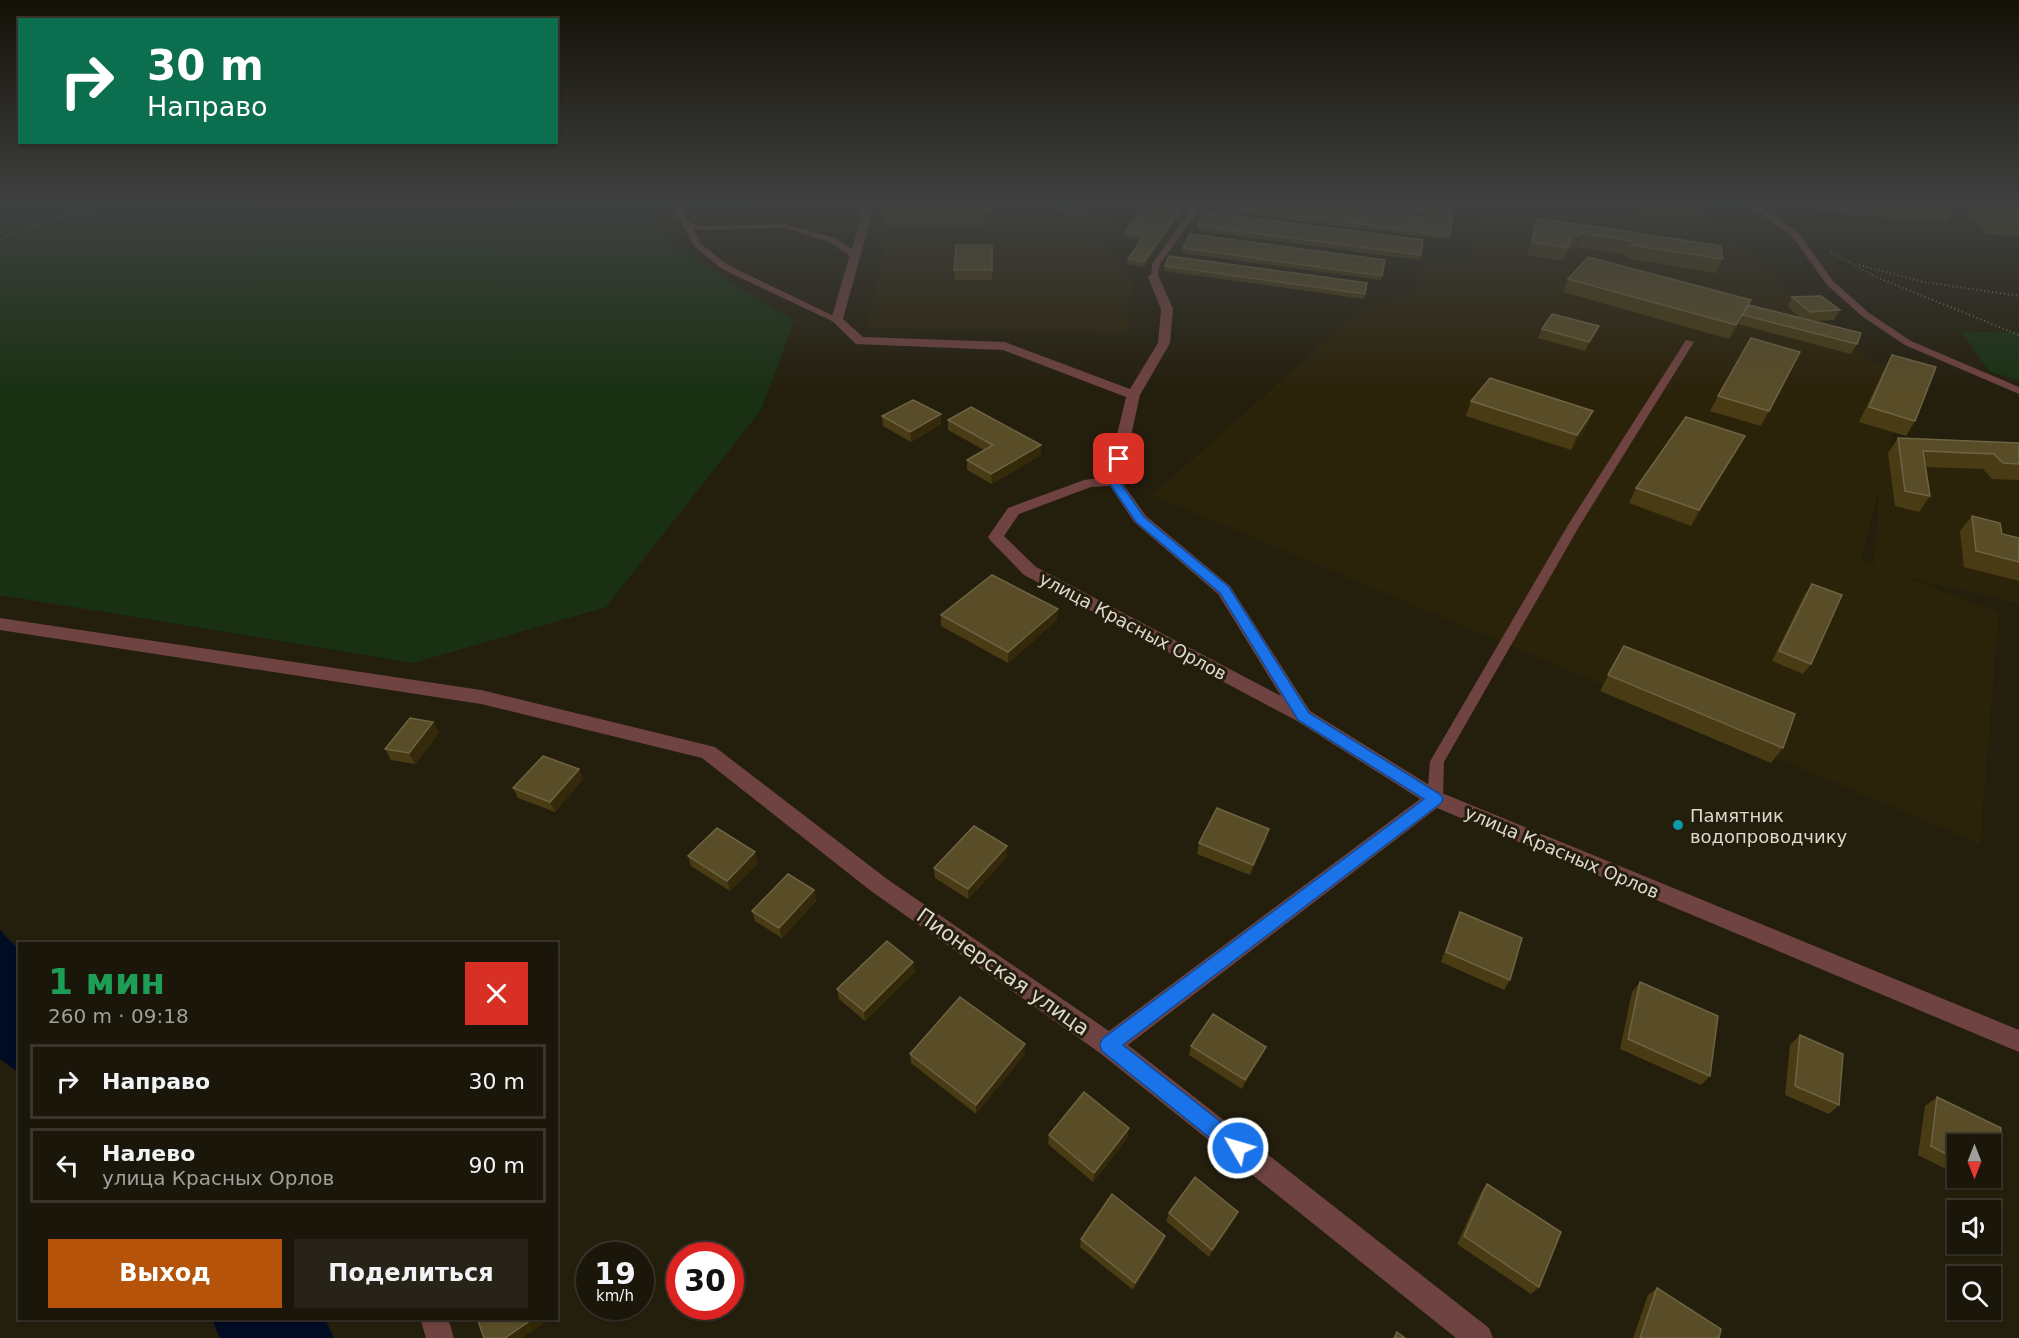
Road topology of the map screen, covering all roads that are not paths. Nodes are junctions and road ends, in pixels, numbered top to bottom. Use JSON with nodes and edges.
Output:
{"nodes":[{"id":1,"x":728,"y":268,"type":"edge"},
{"id":2,"x":851,"y":268,"type":"edge"},
{"id":3,"x":1156,"y":268,"type":"edge"},
{"id":4,"x":1820,"y":268,"type":"edge"},
{"id":5,"x":1155,"y":277,"type":"joint"},
{"id":6,"x":837,"y":320,"type":"junction"},
{"id":7,"x":1689,"y":342,"type":"dead end"},
{"id":8,"x":2019,"y":391,"type":"edge"},
{"id":9,"x":1133,"y":395,"type":"junction"},
{"id":10,"x":1114,"y":481,"type":"junction"},
{"id":11,"x":1030,"y":571,"type":"joint"},
{"id":12,"x":0,"y":624,"type":"edge"},
{"id":13,"x":1304,"y":716,"type":"junction"},
{"id":14,"x":1435,"y":799,"type":"junction"},
{"id":15,"x":2019,"y":1041,"type":"edge"},
{"id":16,"x":1109,"y":1045,"type":"junction"},
{"id":17,"x":435,"y":1320,"type":"edge"},
{"id":18,"x":440,"y":1338,"type":"edge"},
{"id":19,"x":1479,"y":1338,"type":"edge"}],
"edges":[{"from":1,"to":6,"type":"lane"},
{"from":2,"to":6,"type":"street"},
{"from":3,"to":5,"type":"lane"},
{"from":4,"to":8,"type":"lane"},
{"from":5,"to":9,"type":"street"},
{"from":6,"to":9,"type":"street"},
{"from":7,"to":14,"type":"lane"},
{"from":9,"to":10,"type":"street"},
{"from":10,"to":11,"type":"lane"},
{"from":10,"to":13,"type":"street"},
{"from":11,"to":13,"type":"street","name":"улица Красных Орлов"},
{"from":12,"to":16,"type":"street","name":"Пионерская улица"},
{"from":13,"to":14,"type":"street","name":"улица Красных Орлов"},
{"from":14,"to":15,"type":"street","name":"улица Красных Орлов"},
{"from":14,"to":16,"type":"street"},
{"from":16,"to":19,"type":"street","name":"Пионерская улица"},
{"from":17,"to":18,"type":"street"}]}
